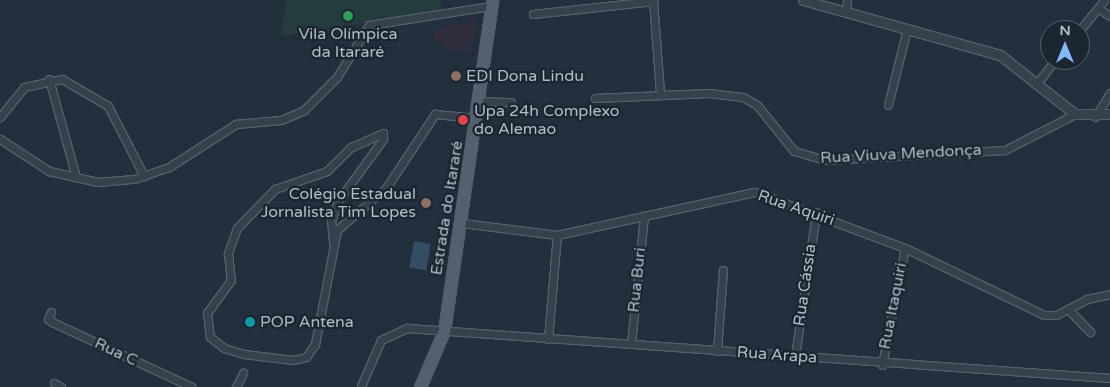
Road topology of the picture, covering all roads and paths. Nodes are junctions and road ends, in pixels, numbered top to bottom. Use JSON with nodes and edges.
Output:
{"nodes":[{"id":1,"x":653,"y":0,"type":"edge"},
{"id":2,"x":803,"y":0,"type":"edge"},
{"id":3,"x":847,"y":0,"type":"edge"},
{"id":4,"x":1101,"y":2,"type":"edge"},
{"id":5,"x":491,"y":3,"type":"edge"},
{"id":6,"x":846,"y":12,"type":"junction"},
{"id":7,"x":533,"y":14,"type":"dead end"},
{"id":8,"x":1110,"y":16,"type":"edge"},
{"id":9,"x":1088,"y":20,"type":"edge"},
{"id":10,"x":907,"y":29,"type":"junction"},
{"id":11,"x":1047,"y":70,"type":"edge"},
{"id":12,"x":49,"y":79,"type":"junction"},
{"id":13,"x":1038,"y":82,"type":"junction"},
{"id":14,"x":660,"y":93,"type":"junction"},
{"id":15,"x":1110,"y":93,"type":"edge"},
{"id":16,"x":595,"y":98,"type":"dead end"},
{"id":17,"x":478,"y":101,"type":"junction"},
{"id":18,"x":511,"y":102,"type":"dead end"},
{"id":19,"x":888,"y":105,"type":"dead end"},
{"id":20,"x":1074,"y":114,"type":"junction"},
{"id":21,"x":1110,"y":114,"type":"edge"},
{"id":22,"x":0,"y":117,"type":"edge"},
{"id":23,"x":1095,"y":117,"type":"junction"},
{"id":24,"x":476,"y":118,"type":"junction"},
{"id":25,"x":0,"y":139,"type":"edge"},
{"id":26,"x":144,"y":176,"type":"junction"},
{"id":27,"x":76,"y":177,"type":"junction"},
{"id":28,"x":816,"y":214,"type":"junction"},
{"id":29,"x":644,"y":216,"type":"junction"},
{"id":30,"x":462,"y":223,"type":"junction"},
{"id":31,"x":557,"y":235,"type":"junction"},
{"id":32,"x":333,"y":242,"type":"junction"},
{"id":33,"x":905,"y":248,"type":"junction"},
{"id":34,"x":723,"y":270,"type":"dead end"},
{"id":35,"x":1110,"y":294,"type":"edge"},
{"id":36,"x":1068,"y":310,"type":"junction"},
{"id":37,"x":51,"y":312,"type":"dead end"},
{"id":38,"x":444,"y":331,"type":"junction"},
{"id":39,"x":1090,"y":332,"type":"dead end"},
{"id":40,"x":548,"y":339,"type":"junction"},
{"id":41,"x":631,"y":344,"type":"junction"},
{"id":42,"x":717,"y":351,"type":"junction"},
{"id":43,"x":795,"y":356,"type":"junction"},
{"id":44,"x":882,"y":365,"type":"junction"},
{"id":45,"x":243,"y":373,"type":"dead end"},
{"id":46,"x":1110,"y":378,"type":"edge"},
{"id":47,"x":361,"y":386,"type":"edge"},
{"id":48,"x":192,"y":387,"type":"edge"},
{"id":49,"x":236,"y":387,"type":"edge"},
{"id":50,"x":420,"y":387,"type":"edge"}],
"edges":[{"from":1,"to":7,"type":"street"},
{"from":1,"to":14,"type":"street"},
{"from":2,"to":6,"type":"street"},
{"from":3,"to":6,"type":"street"},
{"from":4,"to":8,"type":"street"},
{"from":4,"to":9,"type":"street"},
{"from":5,"to":17,"type":"main road","name":"Estrada do Itararé"},
{"from":5,"to":26,"type":"street"},
{"from":6,"to":10,"type":"street"},
{"from":10,"to":13,"type":"street"},
{"from":10,"to":19,"type":"street"},
{"from":11,"to":13,"type":"street"},
{"from":12,"to":22,"type":"street"},
{"from":12,"to":26,"type":"street"},
{"from":12,"to":27,"type":"street"},
{"from":13,"to":20,"type":"street"},
{"from":14,"to":16,"type":"street","name":"Rua Viuva Mendonça"},
{"from":14,"to":20,"type":"street","name":"Rua Viuva Mendonça"},
{"from":15,"to":23,"type":"street"},
{"from":17,"to":18,"type":"street"},
{"from":17,"to":24,"type":"main road","name":"Estrada do Itararé"},
{"from":20,"to":23,"type":"street"},
{"from":21,"to":23,"type":"street"},
{"from":24,"to":30,"type":"main road","name":"Estrada do Itararé"},
{"from":24,"to":32,"type":"street"},
{"from":25,"to":27,"type":"street"},
{"from":26,"to":27,"type":"street"},
{"from":28,"to":29,"type":"street","name":"Rua Aquiri"},
{"from":28,"to":33,"type":"street","name":"Rua Aquiri"},
{"from":28,"to":43,"type":"street","name":"Rua Cássia"},
{"from":29,"to":31,"type":"street","name":"Rua Aquiri"},
{"from":29,"to":41,"type":"street","name":"Rua Buri"},
{"from":30,"to":31,"type":"street","name":"Rua Aquiri"},
{"from":30,"to":38,"type":"main road","name":"Estrada do Itararé"},
{"from":31,"to":40,"type":"street"},
{"from":32,"to":32,"type":"street"},
{"from":33,"to":36,"type":"street","name":"Rua Aquiri"},
{"from":33,"to":44,"type":"street","name":"Rua Itaquiri"},
{"from":34,"to":42,"type":"street"},
{"from":35,"to":36,"type":"street","name":"Rua Aquiri"},
{"from":36,"to":39,"type":"street"},
{"from":37,"to":48,"type":"street","name":"Rua C"},
{"from":38,"to":40,"type":"street","name":"Rua Arapa"},
{"from":38,"to":47,"type":"street","name":"Rua Arapa"},
{"from":38,"to":50,"type":"main road","name":"Estrada do Itararé"},
{"from":40,"to":41,"type":"street","name":"Rua Arapa"},
{"from":41,"to":42,"type":"street","name":"Rua Arapa"},
{"from":42,"to":43,"type":"street","name":"Rua Arapa"},
{"from":43,"to":44,"type":"street","name":"Rua Arapa"},
{"from":44,"to":46,"type":"street","name":"Rua Arapa"},
{"from":45,"to":49,"type":"street"}]}
